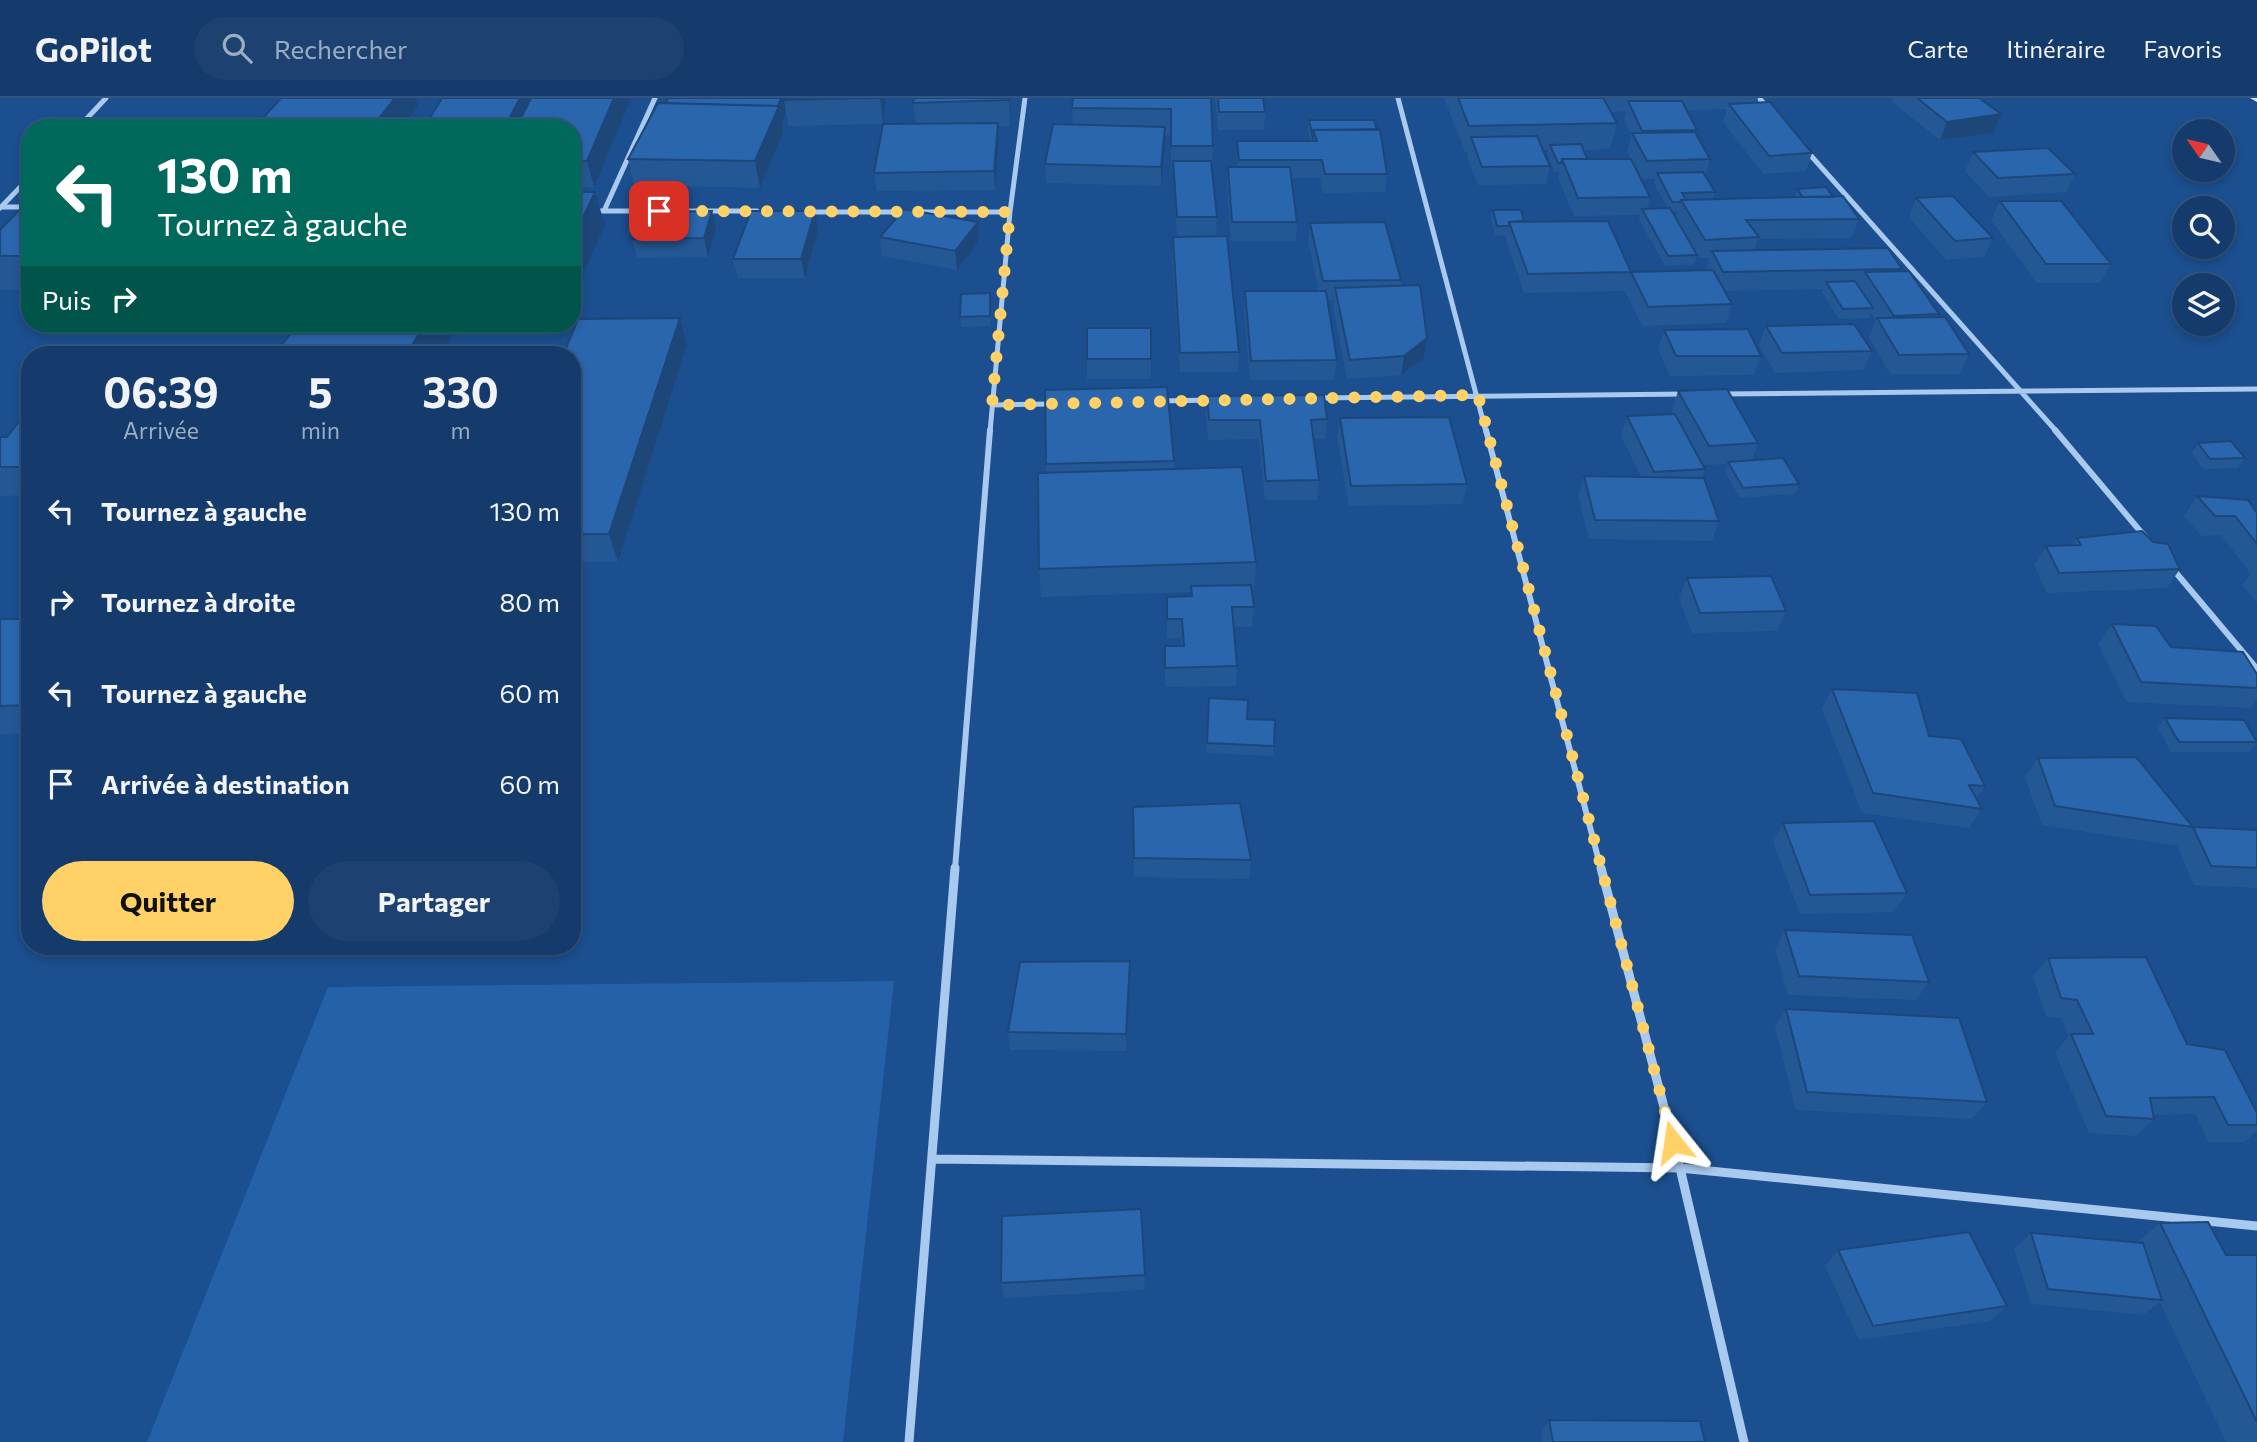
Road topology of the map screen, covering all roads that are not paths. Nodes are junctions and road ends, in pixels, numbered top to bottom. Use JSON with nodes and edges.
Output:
{"nodes":[{"id":1,"x":106,"y":98,"type":"edge"},
{"id":2,"x":654,"y":98,"type":"edge"},
{"id":3,"x":1025,"y":98,"type":"edge"},
{"id":4,"x":1398,"y":98,"type":"edge"},
{"id":5,"x":1759,"y":98,"type":"edge"},
{"id":6,"x":1778,"y":118,"type":"edge"},
{"id":7,"x":86,"y":119,"type":"edge"},
{"id":8,"x":1796,"y":139,"type":"edge"},
{"id":9,"x":21,"y":187,"type":"edge"},
{"id":10,"x":21,"y":207,"type":"edge"},
{"id":11,"x":1,"y":208,"type":"edge"},
{"id":12,"x":583,"y":211,"type":"edge"},
{"id":13,"x":604,"y":211,"type":"junction"},
{"id":14,"x":767,"y":211,"type":"edge"},
{"id":15,"x":794,"y":212,"type":"edge"},
{"id":16,"x":1010,"y":212,"type":"junction"},
{"id":17,"x":2257,"y":388,"type":"edge"},
{"id":18,"x":2024,"y":393,"type":"junction"},
{"id":19,"x":1688,"y":394,"type":"edge"},
{"id":20,"x":1716,"y":394,"type":"edge"},
{"id":21,"x":1478,"y":395,"type":"junction"},
{"id":22,"x":1311,"y":398,"type":"edge"},
{"id":23,"x":1228,"y":400,"type":"edge"},
{"id":24,"x":1145,"y":402,"type":"edge"},
{"id":25,"x":1062,"y":403,"type":"edge"},
{"id":26,"x":992,"y":405,"type":"junction"},
{"id":27,"x":2149,"y":542,"type":"edge"},
{"id":28,"x":2167,"y":563,"type":"edge"},
{"id":29,"x":2257,"y":669,"type":"edge"},
{"id":30,"x":932,"y":1159,"type":"junction"},
{"id":31,"x":1680,"y":1168,"type":"junction"},
{"id":32,"x":2257,"y":1226,"type":"edge"},
{"id":33,"x":909,"y":1442,"type":"edge"},
{"id":34,"x":1744,"y":1442,"type":"edge"}],
"edges":[{"from":1,"to":7,"type":"street"},
{"from":2,"to":13,"type":"street"},
{"from":3,"to":16,"type":"street"},
{"from":4,"to":21,"type":"street"},
{"from":5,"to":6,"type":"street"},
{"from":8,"to":18,"type":"street"},
{"from":9,"to":11,"type":"street"},
{"from":10,"to":11,"type":"street"},
{"from":12,"to":13,"type":"street"},
{"from":13,"to":14,"type":"street"},
{"from":15,"to":16,"type":"street"},
{"from":16,"to":26,"type":"street"},
{"from":17,"to":18,"type":"street"},
{"from":18,"to":20,"type":"street"},
{"from":18,"to":27,"type":"street"},
{"from":19,"to":21,"type":"street"},
{"from":21,"to":22,"type":"street"},
{"from":21,"to":31,"type":"street"},
{"from":23,"to":24,"type":"street"},
{"from":25,"to":26,"type":"street"},
{"from":26,"to":30,"type":"street"},
{"from":28,"to":29,"type":"street"},
{"from":30,"to":31,"type":"street"},
{"from":30,"to":33,"type":"street"},
{"from":31,"to":32,"type":"street"},
{"from":31,"to":34,"type":"street"}]}
